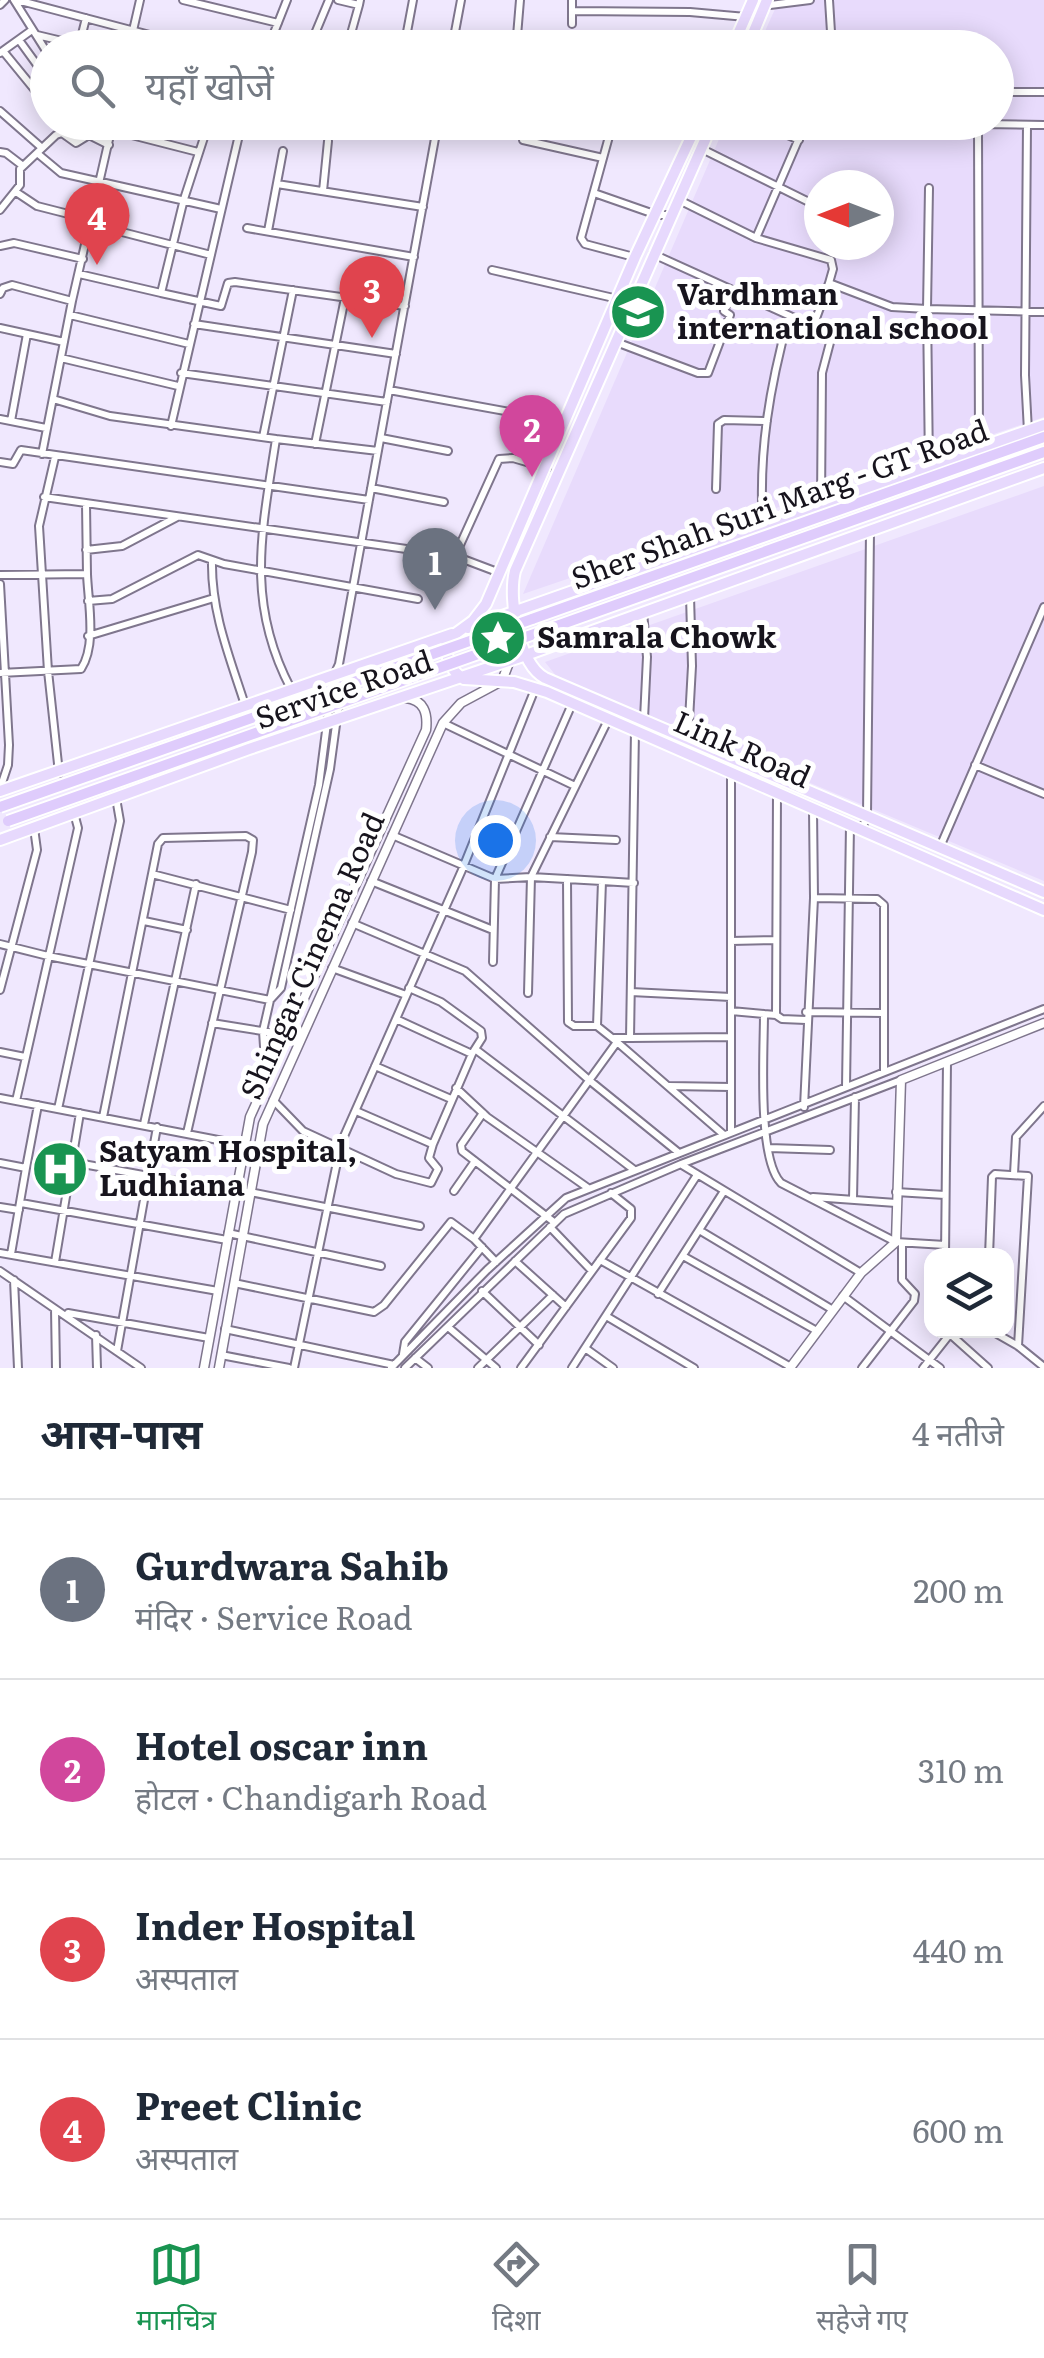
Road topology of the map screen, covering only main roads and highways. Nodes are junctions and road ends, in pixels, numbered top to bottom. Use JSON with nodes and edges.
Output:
{"nodes":[{"id":1,"x":752,"y":2,"type":"edge"},
{"id":2,"x":766,"y":3,"type":"edge"},
{"id":3,"x":740,"y":30,"type":"edge"},
{"id":4,"x":755,"y":30,"type":"edge"},
{"id":5,"x":690,"y":140,"type":"edge"},
{"id":6,"x":706,"y":140,"type":"edge"},
{"id":7,"x":1044,"y":425,"type":"edge"},
{"id":8,"x":1044,"y":437,"type":"edge"},
{"id":9,"x":1044,"y":452,"type":"edge"},
{"id":10,"x":1044,"y":468,"type":"edge"},
{"id":11,"x":515,"y":612,"type":"junction"},
{"id":12,"x":453,"y":634,"type":"junction"},
{"id":13,"x":526,"y":655,"type":"junction"},
{"id":14,"x":458,"y":676,"type":"junction"},
{"id":15,"x":640,"y":725,"type":"junction"},
{"id":16,"x":0,"y":790,"type":"edge"},
{"id":17,"x":0,"y":807,"type":"edge"},
{"id":18,"x":0,"y":824,"type":"edge"},
{"id":19,"x":0,"y":840,"type":"edge"},
{"id":20,"x":1044,"y":892,"type":"edge"},
{"id":21,"x":1044,"y":910,"type":"edge"}],
"edges":[{"from":1,"to":3,"type":"main road"},
{"from":2,"to":4,"type":"main road"},
{"from":5,"to":12,"type":"main road"},
{"from":6,"to":11,"type":"main road"},
{"from":7,"to":11,"type":"main road","name":"Service Road"},
{"from":8,"to":17,"type":"highway","name":"Sher Shah Suri Marg - GT Road","bridge":true},
{"from":9,"to":18,"type":"highway","name":"Sher Shah Suri Marg - GT Road","bridge":true},
{"from":10,"to":13,"type":"main road","name":"Service Road"},
{"from":11,"to":12,"type":"main road","name":"Service Road"},
{"from":11,"to":13,"type":"main road"},
{"from":12,"to":14,"type":"main road"},
{"from":12,"to":16,"type":"main road","name":"Service Road"},
{"from":13,"to":14,"type":"main road","name":"Service Road"},
{"from":13,"to":15,"type":"main road","name":"Link Road"},
{"from":14,"to":15,"type":"main road","name":"Link Road"},
{"from":14,"to":19,"type":"main road","name":"Service Road"},
{"from":15,"to":20,"type":"main road","name":"Link Road"},
{"from":15,"to":21,"type":"main road","name":"Link Road"}]}
